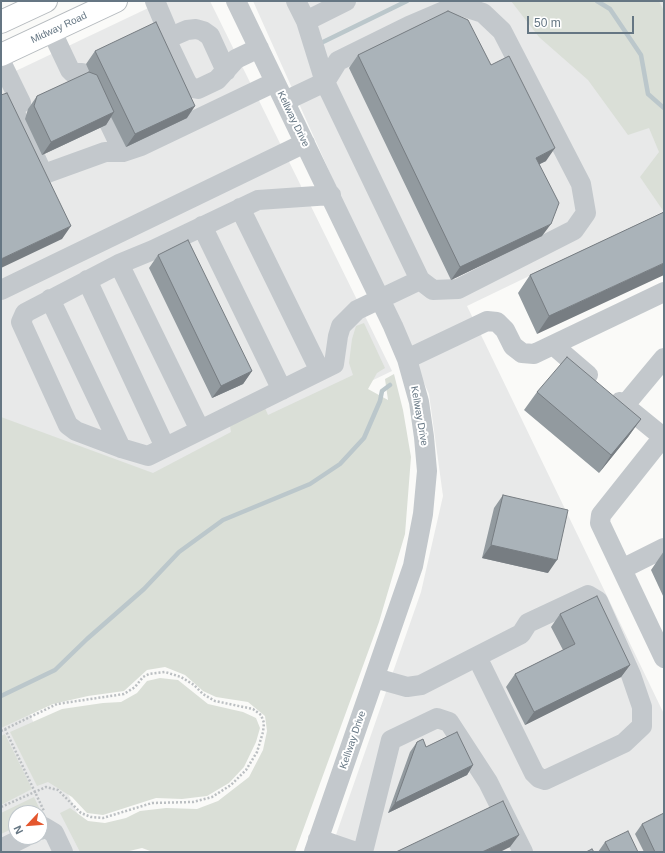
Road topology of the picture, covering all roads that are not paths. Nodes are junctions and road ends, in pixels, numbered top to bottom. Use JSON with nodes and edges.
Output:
{"nodes":[{"id":1,"x":46,"y":1,"type":"edge"},
{"id":2,"x":116,"y":1,"type":"edge"},
{"id":3,"x":155,"y":1,"type":"edge"},
{"id":4,"x":236,"y":1,"type":"edge"},
{"id":5,"x":296,"y":1,"type":"edge"},
{"id":6,"x":346,"y":1,"type":"edge"},
{"id":7,"x":306,"y":21,"type":"junction"},
{"id":8,"x":1,"y":22,"type":"edge"},
{"id":9,"x":52,"y":32,"type":"junction"},
{"id":10,"x":166,"y":39,"type":"junction"},
{"id":11,"x":259,"y":48,"type":"junction"},
{"id":12,"x":1,"y":55,"type":"edge"},
{"id":13,"x":1,"y":62,"type":"edge"},
{"id":14,"x":226,"y":71,"type":"junction"},
{"id":15,"x":275,"y":82,"type":"junction"},
{"id":16,"x":325,"y":82,"type":"junction"},
{"id":17,"x":285,"y":102,"type":"junction"},
{"id":18,"x":305,"y":143,"type":"junction"},
{"id":19,"x":122,"y":152,"type":"junction"},
{"id":20,"x":331,"y":195,"type":"junction"},
{"id":21,"x":240,"y":208,"type":"junction"},
{"id":22,"x":202,"y":226,"type":"junction"},
{"id":23,"x":119,"y":264,"type":"junction"},
{"id":24,"x":87,"y":280,"type":"junction"},
{"id":25,"x":420,"y":280,"type":"junction"},
{"id":26,"x":1,"y":290,"type":"edge"},
{"id":27,"x":664,"y":292,"type":"edge"},
{"id":28,"x":50,"y":299,"type":"junction"},
{"id":29,"x":381,"y":300,"type":"junction"},
{"id":30,"x":553,"y":345,"type":"junction"},
{"id":31,"x":407,"y":359,"type":"junction"},
{"id":32,"x":660,"y":369,"type":"edge"},
{"id":33,"x":320,"y":371,"type":"junction"},
{"id":34,"x":282,"y":390,"type":"junction"},
{"id":35,"x":624,"y":406,"type":"junction"},
{"id":36,"x":200,"y":430,"type":"junction"},
{"id":37,"x":664,"y":438,"type":"edge"},
{"id":38,"x":165,"y":447,"type":"junction"},
{"id":39,"x":121,"y":448,"type":"junction"},
{"id":40,"x":664,"y":548,"type":"edge"},
{"id":41,"x":622,"y":569,"type":"junction"},
{"id":42,"x":477,"y":657,"type":"junction"},
{"id":43,"x":664,"y":658,"type":"edge"},
{"id":44,"x":375,"y":678,"type":"junction"},
{"id":45,"x":48,"y":832,"type":"edge"},
{"id":46,"x":316,"y":846,"type":"edge"},
{"id":47,"x":63,"y":852,"type":"edge"},
{"id":48,"x":356,"y":852,"type":"edge"},
{"id":49,"x":363,"y":852,"type":"edge"},
{"id":50,"x":523,"y":852,"type":"edge"}],
"edges":[{"from":1,"to":8,"type":"main road"},
{"from":2,"to":9,"type":"main road","name":"Midway Road"},
{"from":3,"to":10,"type":"street"},
{"from":4,"to":11,"type":"street","name":"Kellway Drive"},
{"from":5,"to":7,"type":"street"},
{"from":6,"to":7,"type":"street"},
{"from":7,"to":16,"type":"street"},
{"from":9,"to":12,"type":"main road","name":"Midway Road"},
{"from":9,"to":19,"type":"street"},
{"from":10,"to":14,"type":"street"},
{"from":10,"to":14,"type":"street"},
{"from":11,"to":14,"type":"street"},
{"from":11,"to":15,"type":"street","name":"Kellway Drive"},
{"from":13,"to":19,"type":"street"},
{"from":15,"to":17,"type":"street","name":"Kellway Drive"},
{"from":15,"to":19,"type":"street"},
{"from":16,"to":17,"type":"street"},
{"from":16,"to":25,"type":"street"},
{"from":16,"to":25,"type":"street"},
{"from":17,"to":18,"type":"street","name":"Kellway Drive"},
{"from":18,"to":20,"type":"street","name":"Kellway Drive"},
{"from":18,"to":26,"type":"street"},
{"from":20,"to":21,"type":"street"},
{"from":20,"to":29,"type":"street","name":"Kellway Drive"},
{"from":21,"to":22,"type":"street"},
{"from":21,"to":33,"type":"street"},
{"from":22,"to":23,"type":"street"},
{"from":22,"to":34,"type":"street"},
{"from":23,"to":24,"type":"street"},
{"from":23,"to":36,"type":"street"},
{"from":24,"to":28,"type":"street"},
{"from":24,"to":38,"type":"street"},
{"from":25,"to":29,"type":"street"},
{"from":27,"to":30,"type":"street"},
{"from":28,"to":39,"type":"street"},
{"from":28,"to":39,"type":"street"},
{"from":29,"to":31,"type":"street","name":"Kellway Drive"},
{"from":29,"to":33,"type":"street"},
{"from":30,"to":31,"type":"street"},
{"from":30,"to":35,"type":"street"},
{"from":31,"to":44,"type":"street","name":"Kellway Drive"},
{"from":32,"to":35,"type":"street"},
{"from":33,"to":34,"type":"street"},
{"from":34,"to":36,"type":"street"},
{"from":35,"to":37,"type":"street"},
{"from":36,"to":38,"type":"street"},
{"from":37,"to":41,"type":"street"},
{"from":38,"to":39,"type":"street"},
{"from":40,"to":41,"type":"street"},
{"from":41,"to":43,"type":"street"},
{"from":42,"to":42,"type":"street"},
{"from":42,"to":44,"type":"street"},
{"from":44,"to":46,"type":"street","name":"Kellway Drive"},
{"from":45,"to":47,"type":"street"},
{"from":46,"to":48,"type":"street"},
{"from":49,"to":50,"type":"street"}]}
